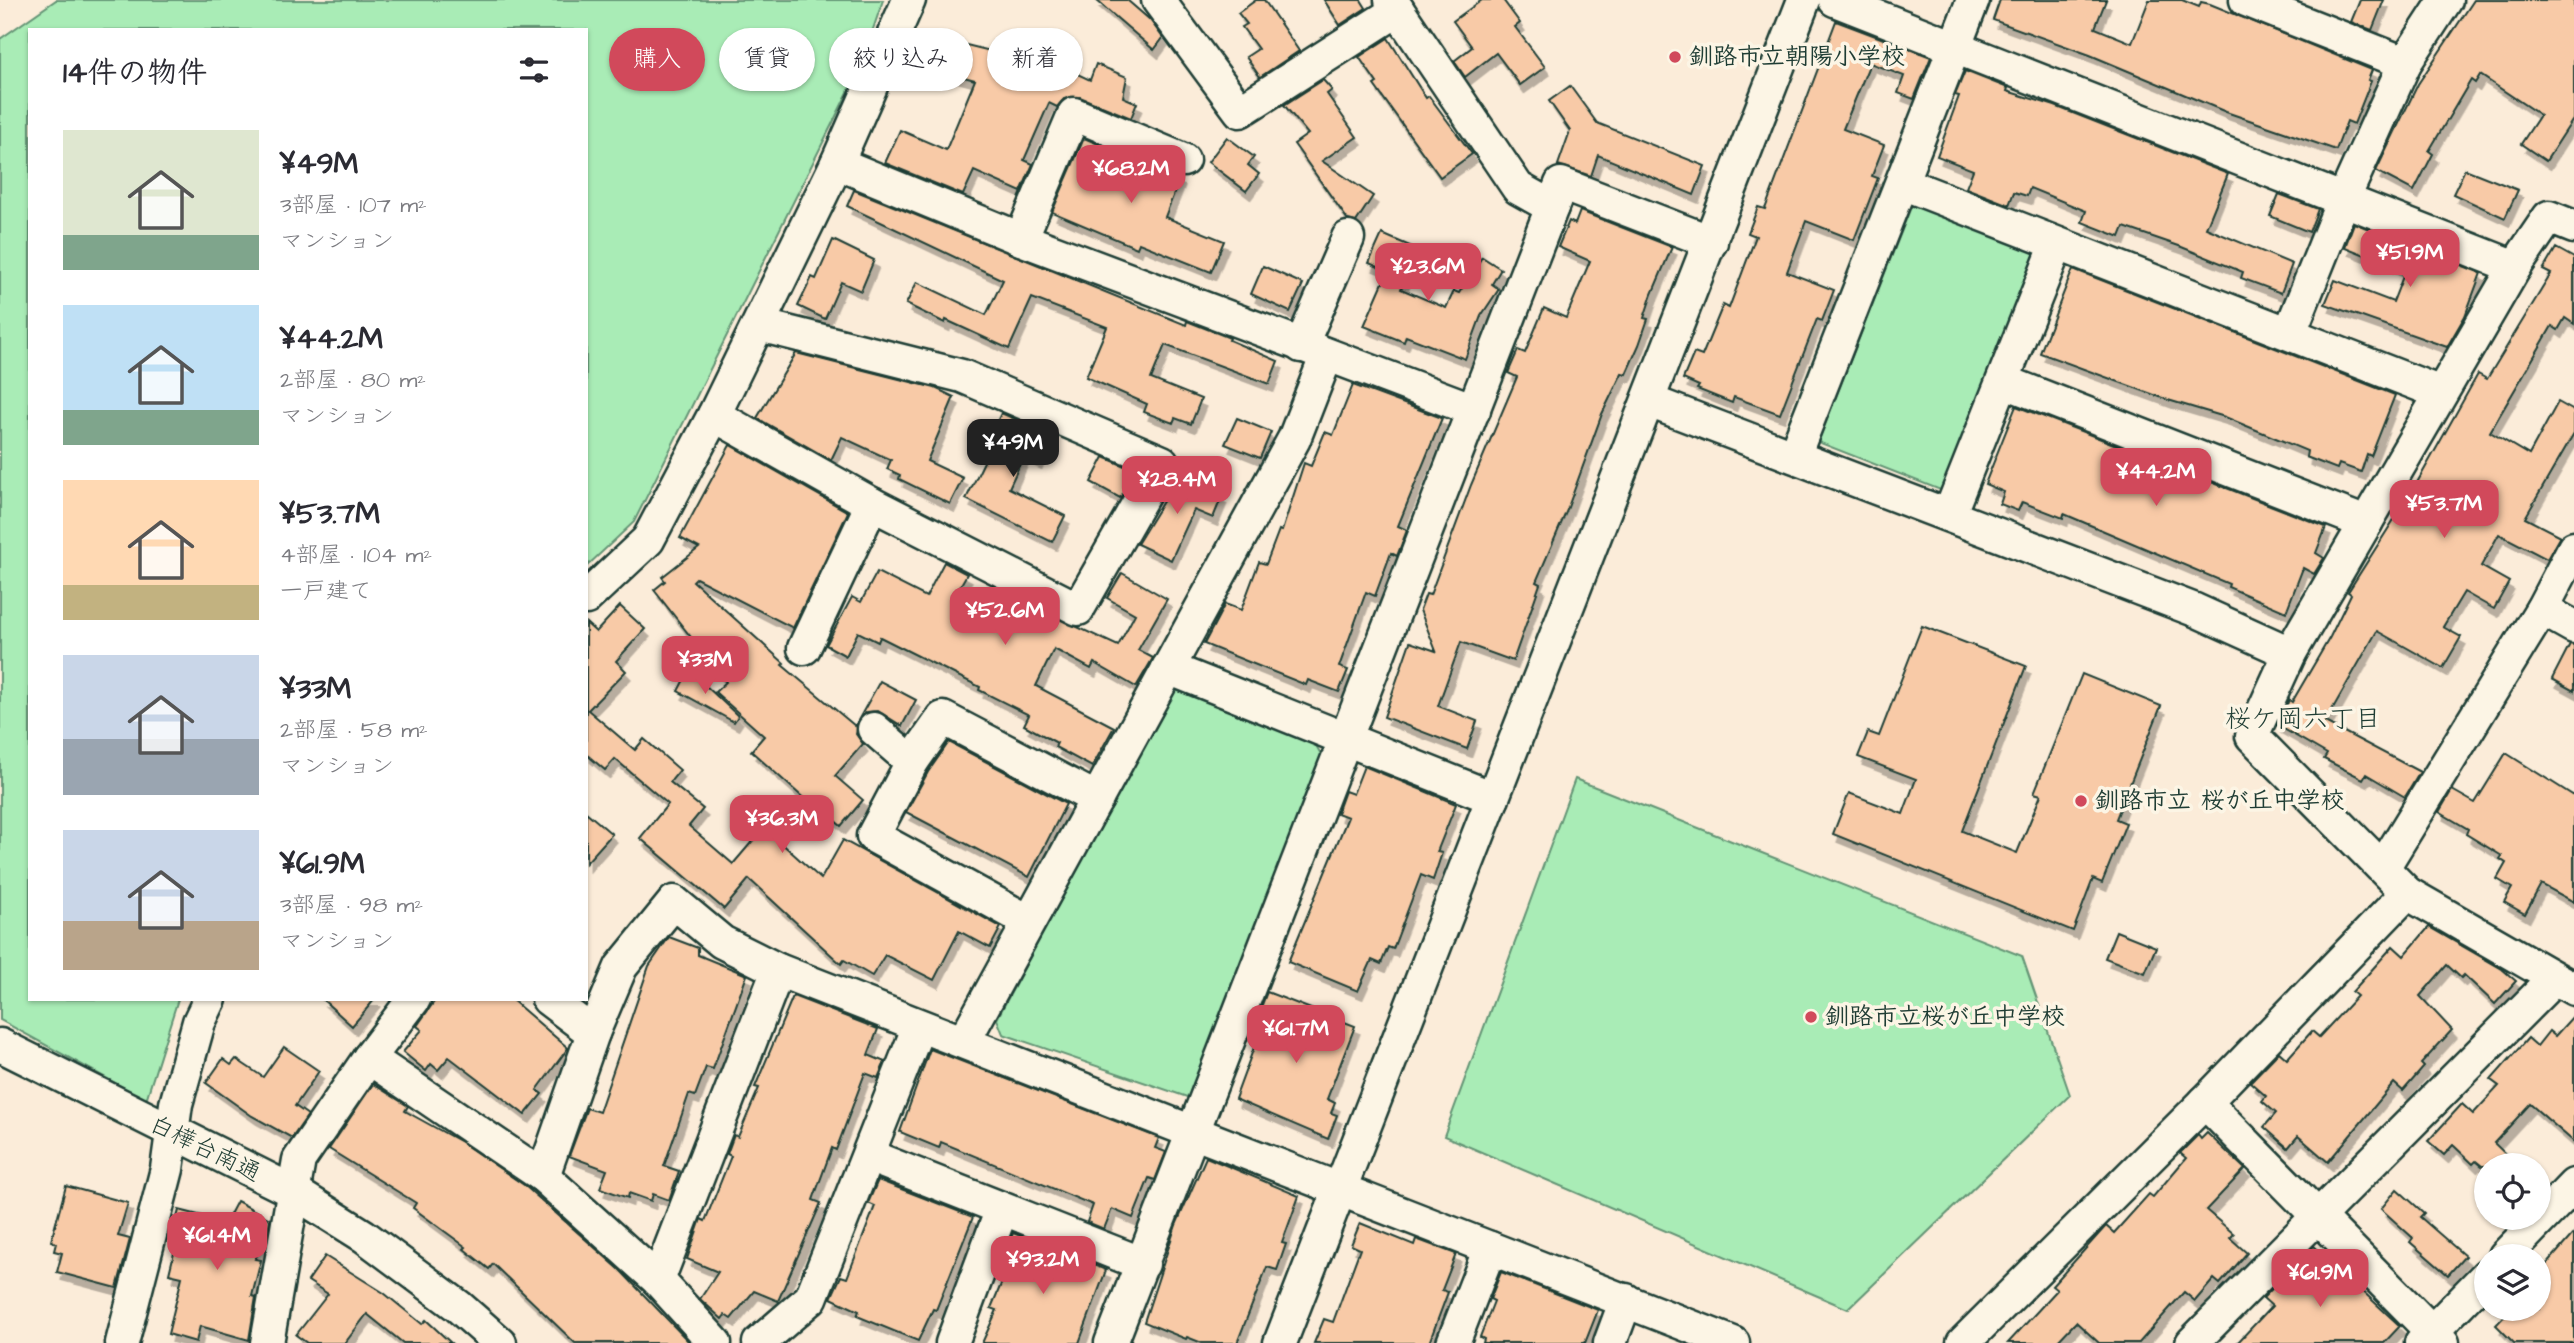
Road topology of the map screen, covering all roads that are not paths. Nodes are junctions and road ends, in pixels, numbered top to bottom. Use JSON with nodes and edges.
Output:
{"nodes":[{"id":1,"x":909,"y":0,"type":"edge"},
{"id":2,"x":1158,"y":0,"type":"edge"},
{"id":3,"x":1804,"y":0,"type":"edge"},
{"id":4,"x":1835,"y":0,"type":"edge"},
{"id":5,"x":1973,"y":0,"type":"edge"},
{"id":6,"x":2246,"y":0,"type":"edge"},
{"id":7,"x":2446,"y":0,"type":"edge"},
{"id":8,"x":1394,"y":5,"type":"edge"},
{"id":9,"x":1955,"y":46,"type":"junction"},
{"id":10,"x":2405,"y":63,"type":"junction"},
{"id":11,"x":1183,"y":160,"type":"dead end"},
{"id":12,"x":837,"y":163,"type":"junction"},
{"id":13,"x":1902,"y":183,"type":"junction"},
{"id":14,"x":2344,"y":198,"type":"junction"},
{"id":15,"x":1552,"y":207,"type":"junction"},
{"id":16,"x":2574,"y":227,"type":"edge"},
{"id":17,"x":1348,"y":238,"type":"dead end"},
{"id":18,"x":1021,"y":239,"type":"junction"},
{"id":19,"x":1711,"y":242,"type":"junction"},
{"id":20,"x":2057,"y":244,"type":"junction"},
{"id":21,"x":2515,"y":267,"type":"junction"},
{"id":22,"x":759,"y":325,"type":"junction"},
{"id":23,"x":2290,"y":332,"type":"junction"},
{"id":24,"x":1314,"y":351,"type":"junction"},
{"id":25,"x":2003,"y":381,"type":"junction"},
{"id":26,"x":2441,"y":393,"type":"junction"},
{"id":27,"x":1649,"y":401,"type":"junction"},
{"id":28,"x":1474,"y":410,"type":"junction"},
{"id":29,"x":714,"y":415,"type":"junction"},
{"id":30,"x":1794,"y":456,"type":"junction"},
{"id":31,"x":872,"y":504,"type":"junction"},
{"id":32,"x":1949,"y":515,"type":"junction"},
{"id":33,"x":2366,"y":523,"type":"junction"},
{"id":34,"x":2574,"y":548,"type":"edge"},
{"id":35,"x":588,"y":596,"type":"edge"},
{"id":36,"x":2542,"y":609,"type":"junction"},
{"id":37,"x":2574,"y":627,"type":"edge"},
{"id":38,"x":804,"y":648,"type":"dead end"},
{"id":39,"x":2290,"y":653,"type":"junction"},
{"id":40,"x":1168,"y":668,"type":"junction"},
{"id":41,"x":874,"y":729,"type":"dead end"},
{"id":42,"x":1347,"y":741,"type":"junction"},
{"id":43,"x":912,"y":762,"type":"junction"},
{"id":44,"x":1493,"y":798,"type":"junction"},
{"id":45,"x":1097,"y":800,"type":"junction"},
{"id":46,"x":2384,"y":866,"type":"junction"},
{"id":47,"x":2407,"y":893,"type":"junction"},
{"id":48,"x":1028,"y":921,"type":"junction"},
{"id":49,"x":778,"y":970,"type":"junction"},
{"id":50,"x":2564,"y":984,"type":"edge"},
{"id":51,"x":209,"y":1001,"type":"edge"},
{"id":52,"x":412,"y":1001,"type":"edge"},
{"id":53,"x":551,"y":1001,"type":"edge"},
{"id":54,"x":919,"y":1026,"type":"junction"},
{"id":55,"x":593,"y":1033,"type":"junction"},
{"id":56,"x":964,"y":1041,"type":"junction"},
{"id":57,"x":0,"y":1045,"type":"edge"},
{"id":58,"x":369,"y":1058,"type":"junction"},
{"id":59,"x":2205,"y":1102,"type":"junction"},
{"id":60,"x":1193,"y":1132,"type":"junction"},
{"id":61,"x":172,"y":1134,"type":"junction"},
{"id":62,"x":869,"y":1156,"type":"junction"},
{"id":63,"x":543,"y":1176,"type":"junction"},
{"id":64,"x":2574,"y":1185,"type":"edge"},
{"id":65,"x":1340,"y":1188,"type":"junction"},
{"id":66,"x":294,"y":1192,"type":"junction"},
{"id":67,"x":1002,"y":1209,"type":"junction"},
{"id":68,"x":2318,"y":1216,"type":"junction"},
{"id":69,"x":2517,"y":1244,"type":"edge"},
{"id":70,"x":1490,"y":1248,"type":"junction"},
{"id":71,"x":1143,"y":1264,"type":"junction"},
{"id":72,"x":658,"y":1280,"type":"junction"},
{"id":73,"x":2474,"y":1290,"type":"edge"},
{"id":74,"x":1626,"y":1300,"type":"junction"},
{"id":75,"x":2432,"y":1339,"type":"edge"},
{"id":76,"x":122,"y":1343,"type":"edge"},
{"id":77,"x":267,"y":1343,"type":"edge"},
{"id":78,"x":500,"y":1343,"type":"edge"},
{"id":79,"x":715,"y":1343,"type":"edge"},
{"id":80,"x":759,"y":1343,"type":"edge"},
{"id":81,"x":952,"y":1343,"type":"edge"},
{"id":82,"x":1111,"y":1343,"type":"edge"},
{"id":83,"x":1280,"y":1343,"type":"edge"},
{"id":84,"x":1453,"y":1343,"type":"edge"},
{"id":85,"x":1610,"y":1343,"type":"edge"},
{"id":86,"x":1733,"y":1343,"type":"edge"},
{"id":87,"x":1963,"y":1343,"type":"edge"},
{"id":88,"x":2192,"y":1343,"type":"edge"}],
"edges":[{"from":1,"to":12,"type":"street"},
{"from":2,"to":8,"type":"street"},
{"from":3,"to":19,"type":"street"},
{"from":4,"to":9,"type":"street"},
{"from":5,"to":9,"type":"street"},
{"from":6,"to":10,"type":"street"},
{"from":7,"to":10,"type":"street"},
{"from":8,"to":15,"type":"street"},
{"from":9,"to":13,"type":"street"},
{"from":9,"to":14,"type":"street"},
{"from":10,"to":14,"type":"street"},
{"from":11,"to":18,"type":"street"},
{"from":12,"to":18,"type":"street"},
{"from":12,"to":22,"type":"street"},
{"from":13,"to":20,"type":"street"},
{"from":13,"to":30,"type":"street"},
{"from":14,"to":21,"type":"street"},
{"from":14,"to":23,"type":"street"},
{"from":15,"to":19,"type":"street"},
{"from":15,"to":28,"type":"street"},
{"from":16,"to":21,"type":"street"},
{"from":17,"to":24,"type":"street"},
{"from":18,"to":24,"type":"street"},
{"from":19,"to":27,"type":"street"},
{"from":20,"to":23,"type":"street"},
{"from":20,"to":25,"type":"street"},
{"from":21,"to":26,"type":"street"},
{"from":22,"to":29,"type":"street"},
{"from":22,"to":31,"type":"street"},
{"from":23,"to":26,"type":"street"},
{"from":24,"to":28,"type":"street"},
{"from":24,"to":40,"type":"street"},
{"from":25,"to":32,"type":"street"},
{"from":25,"to":33,"type":"street"},
{"from":26,"to":33,"type":"street"},
{"from":27,"to":30,"type":"street"},
{"from":27,"to":44,"type":"street"},
{"from":28,"to":42,"type":"street"},
{"from":29,"to":31,"type":"street"},
{"from":29,"to":35,"type":"street"},
{"from":30,"to":32,"type":"street"},
{"from":31,"to":38,"type":"street"},
{"from":32,"to":39,"type":"street"},
{"from":33,"to":39,"type":"street"},
{"from":34,"to":36,"type":"street"},
{"from":36,"to":37,"type":"street"},
{"from":36,"to":46,"type":"street"},
{"from":39,"to":46,"type":"street"},
{"from":40,"to":42,"type":"street"},
{"from":40,"to":45,"type":"street"},
{"from":41,"to":43,"type":"street"},
{"from":42,"to":44,"type":"street"},
{"from":42,"to":60,"type":"street"},
{"from":43,"to":45,"type":"street"},
{"from":43,"to":48,"type":"street"},
{"from":44,"to":65,"type":"street"},
{"from":45,"to":48,"type":"street"},
{"from":46,"to":47,"type":"street"},
{"from":47,"to":50,"type":"street"},
{"from":47,"to":59,"type":"street"},
{"from":48,"to":56,"type":"street"},
{"from":49,"to":54,"type":"street"},
{"from":49,"to":55,"type":"street"},
{"from":49,"to":72,"type":"street"},
{"from":50,"to":68,"type":"street"},
{"from":51,"to":61,"type":"street"},
{"from":52,"to":58,"type":"street"},
{"from":53,"to":55,"type":"street"},
{"from":54,"to":56,"type":"street"},
{"from":54,"to":62,"type":"street"},
{"from":55,"to":63,"type":"street"},
{"from":56,"to":60,"type":"street"},
{"from":57,"to":61,"type":"street","name":"白樺台南通"},
{"from":58,"to":63,"type":"street"},
{"from":58,"to":66,"type":"street"},
{"from":59,"to":68,"type":"street"},
{"from":59,"to":87,"type":"street"},
{"from":60,"to":65,"type":"street"},
{"from":60,"to":71,"type":"street"},
{"from":61,"to":66,"type":"street","name":"白樺台南通"},
{"from":61,"to":76,"type":"street"},
{"from":62,"to":67,"type":"street"},
{"from":62,"to":80,"type":"street"},
{"from":63,"to":72,"type":"street"},
{"from":64,"to":69,"type":"street"},
{"from":65,"to":70,"type":"street"},
{"from":65,"to":83,"type":"street"},
{"from":66,"to":77,"type":"street"},
{"from":66,"to":78,"type":"street","name":"白樺台南通"},
{"from":67,"to":71,"type":"street"},
{"from":67,"to":81,"type":"street"},
{"from":68,"to":75,"type":"street"},
{"from":68,"to":88,"type":"street"},
{"from":70,"to":74,"type":"street"},
{"from":70,"to":84,"type":"street"},
{"from":71,"to":82,"type":"street"},
{"from":72,"to":79,"type":"street"},
{"from":73,"to":75,"type":"street"},
{"from":74,"to":85,"type":"street"},
{"from":74,"to":86,"type":"street"}]}
